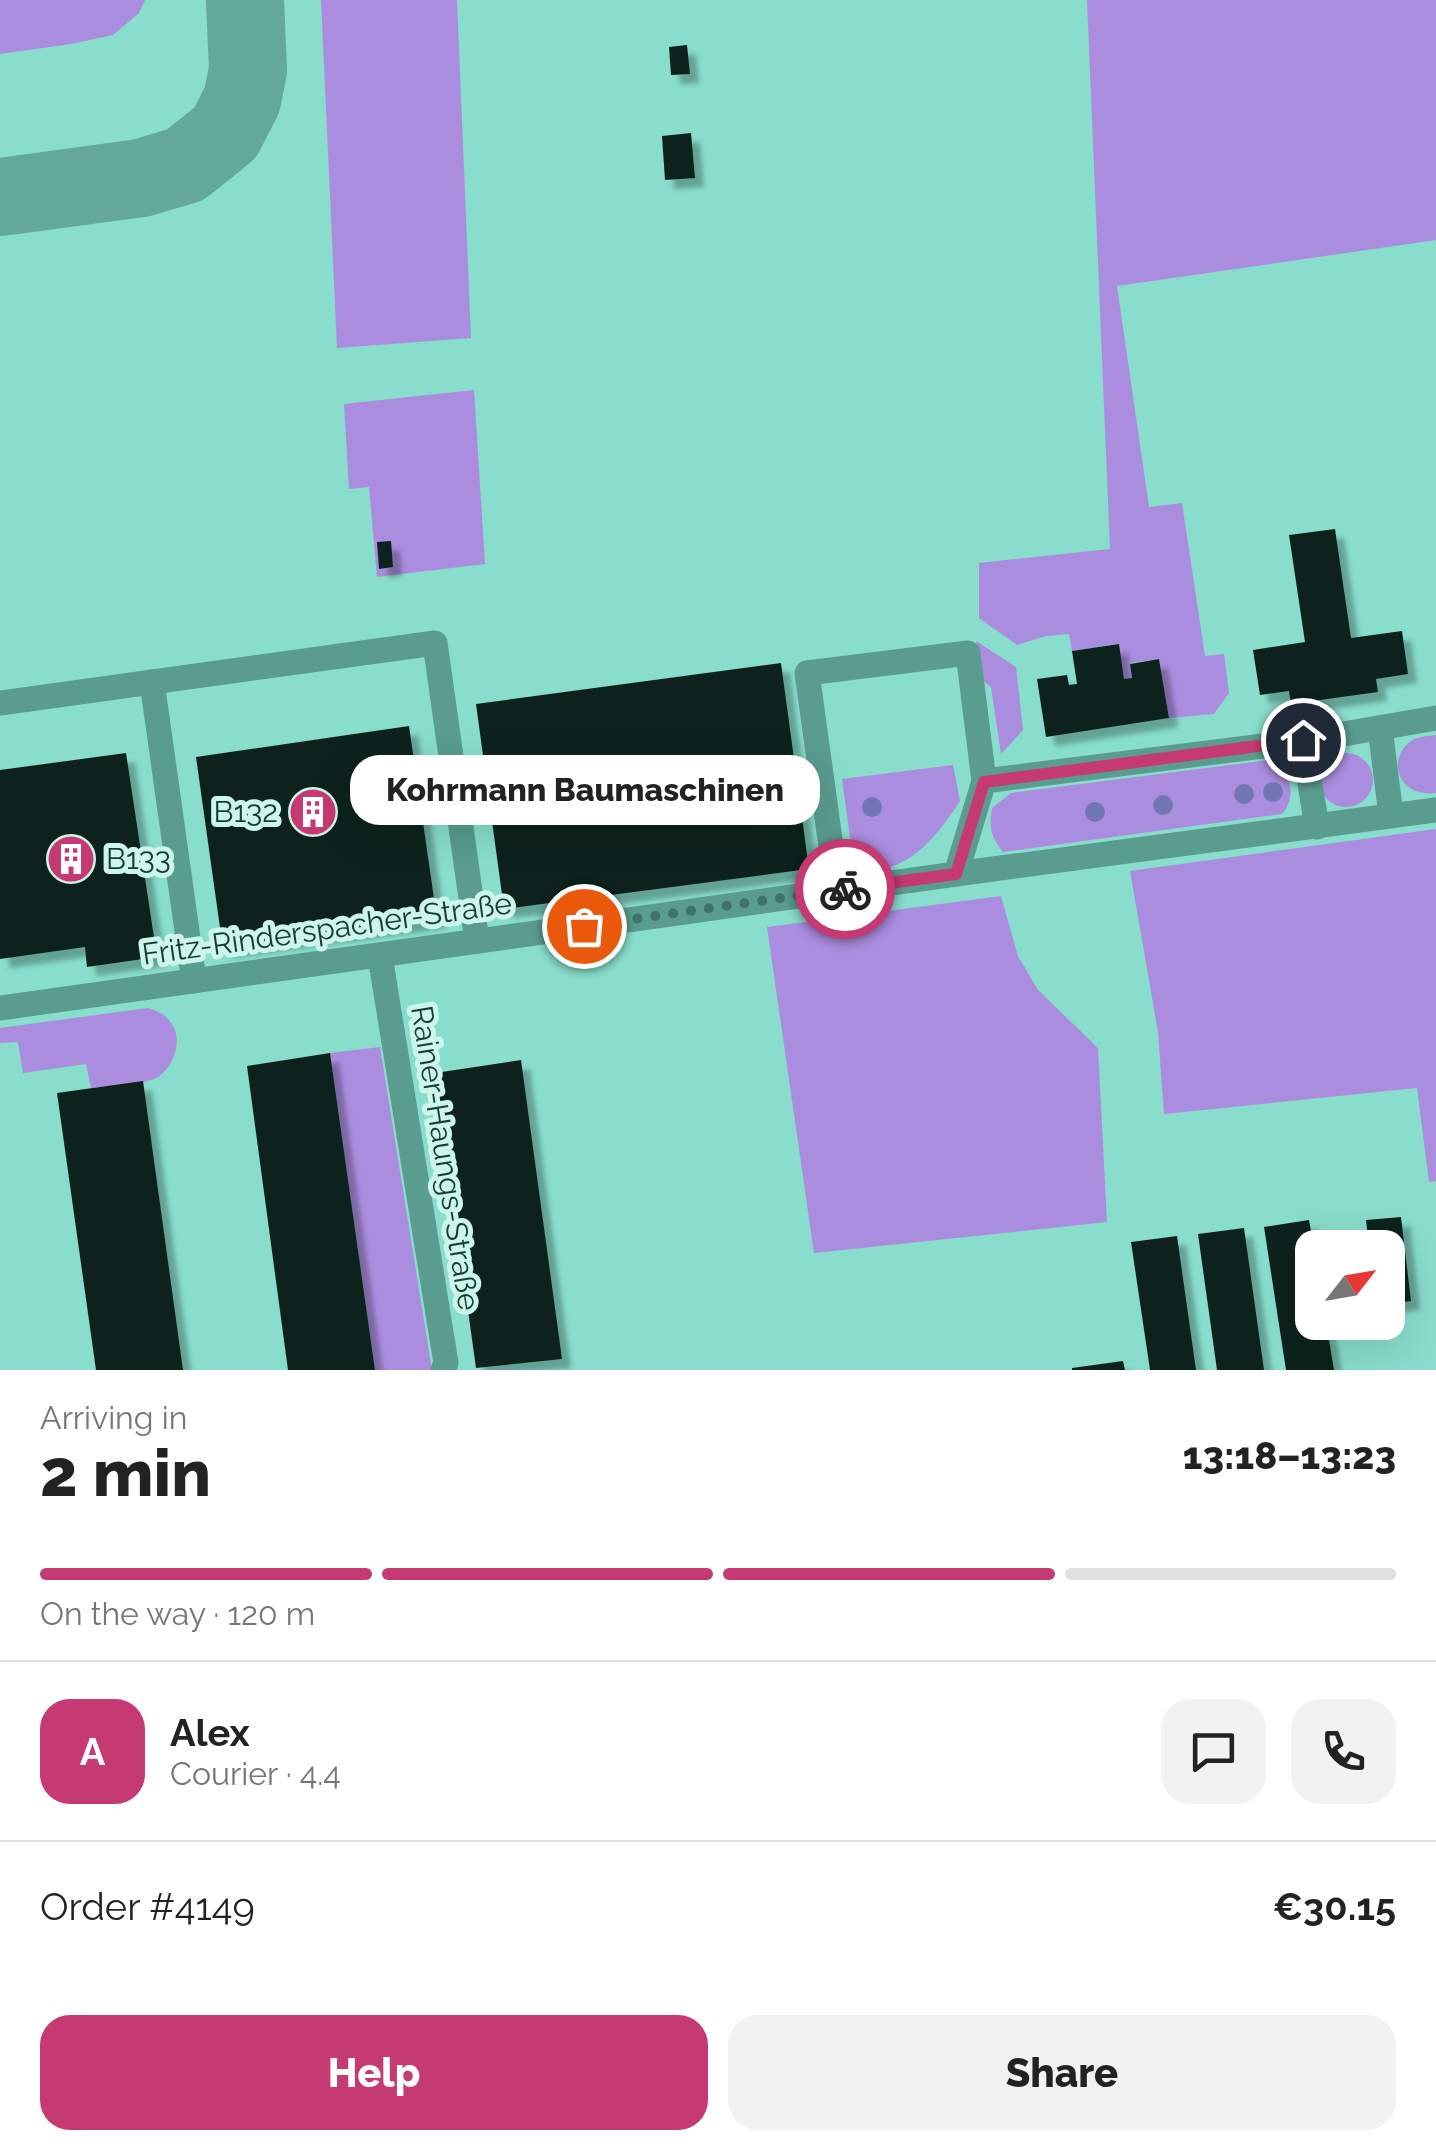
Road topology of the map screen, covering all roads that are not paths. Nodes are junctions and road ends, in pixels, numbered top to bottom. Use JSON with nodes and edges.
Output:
{"nodes":[{"id":1,"x":152,"y":682,"type":"junction"},
{"id":2,"x":0,"y":703,"type":"edge"},
{"id":3,"x":1436,"y":718,"type":"edge"},
{"id":4,"x":1380,"y":728,"type":"junction"},
{"id":5,"x":1303,"y":740,"type":"junction"},
{"id":6,"x":984,"y":782,"type":"junction"},
{"id":7,"x":1436,"y":810,"type":"edge"},
{"id":8,"x":1391,"y":815,"type":"junction"},
{"id":9,"x":1317,"y":827,"type":"junction"},
{"id":10,"x":956,"y":874,"type":"junction"},
{"id":11,"x":836,"y":890,"type":"junction"},
{"id":12,"x":476,"y":941,"type":"junction"},
{"id":13,"x":380,"y":956,"type":"junction"},
{"id":14,"x":194,"y":981,"type":"junction"},
{"id":15,"x":0,"y":1008,"type":"edge"},
{"id":16,"x":443,"y":1370,"type":"edge"}],
"edges":[{"from":1,"to":2,"type":"street"},
{"from":1,"to":12,"type":"street"},
{"from":1,"to":14,"type":"street"},
{"from":3,"to":4,"type":"street"},
{"from":4,"to":5,"type":"street"},
{"from":4,"to":8,"type":"street"},
{"from":5,"to":6,"type":"street"},
{"from":5,"to":9,"type":"street"},
{"from":6,"to":10,"type":"street"},
{"from":6,"to":11,"type":"street"},
{"from":7,"to":8,"type":"street","name":"Fritz-Rinderspacher-Straße"},
{"from":8,"to":9,"type":"street","name":"Fritz-Rinderspacher-Straße"},
{"from":9,"to":10,"type":"street","name":"Fritz-Rinderspacher-Straße"},
{"from":10,"to":11,"type":"street","name":"Fritz-Rinderspacher-Straße"},
{"from":11,"to":12,"type":"street","name":"Fritz-Rinderspacher-Straße"},
{"from":12,"to":13,"type":"street","name":"Fritz-Rinderspacher-Straße"},
{"from":13,"to":14,"type":"street","name":"Fritz-Rinderspacher-Straße"},
{"from":13,"to":16,"type":"street","name":"Rainer-Haungs-Straße"},
{"from":14,"to":15,"type":"street","name":"Fritz-Rinderspacher-Straße"}]}
